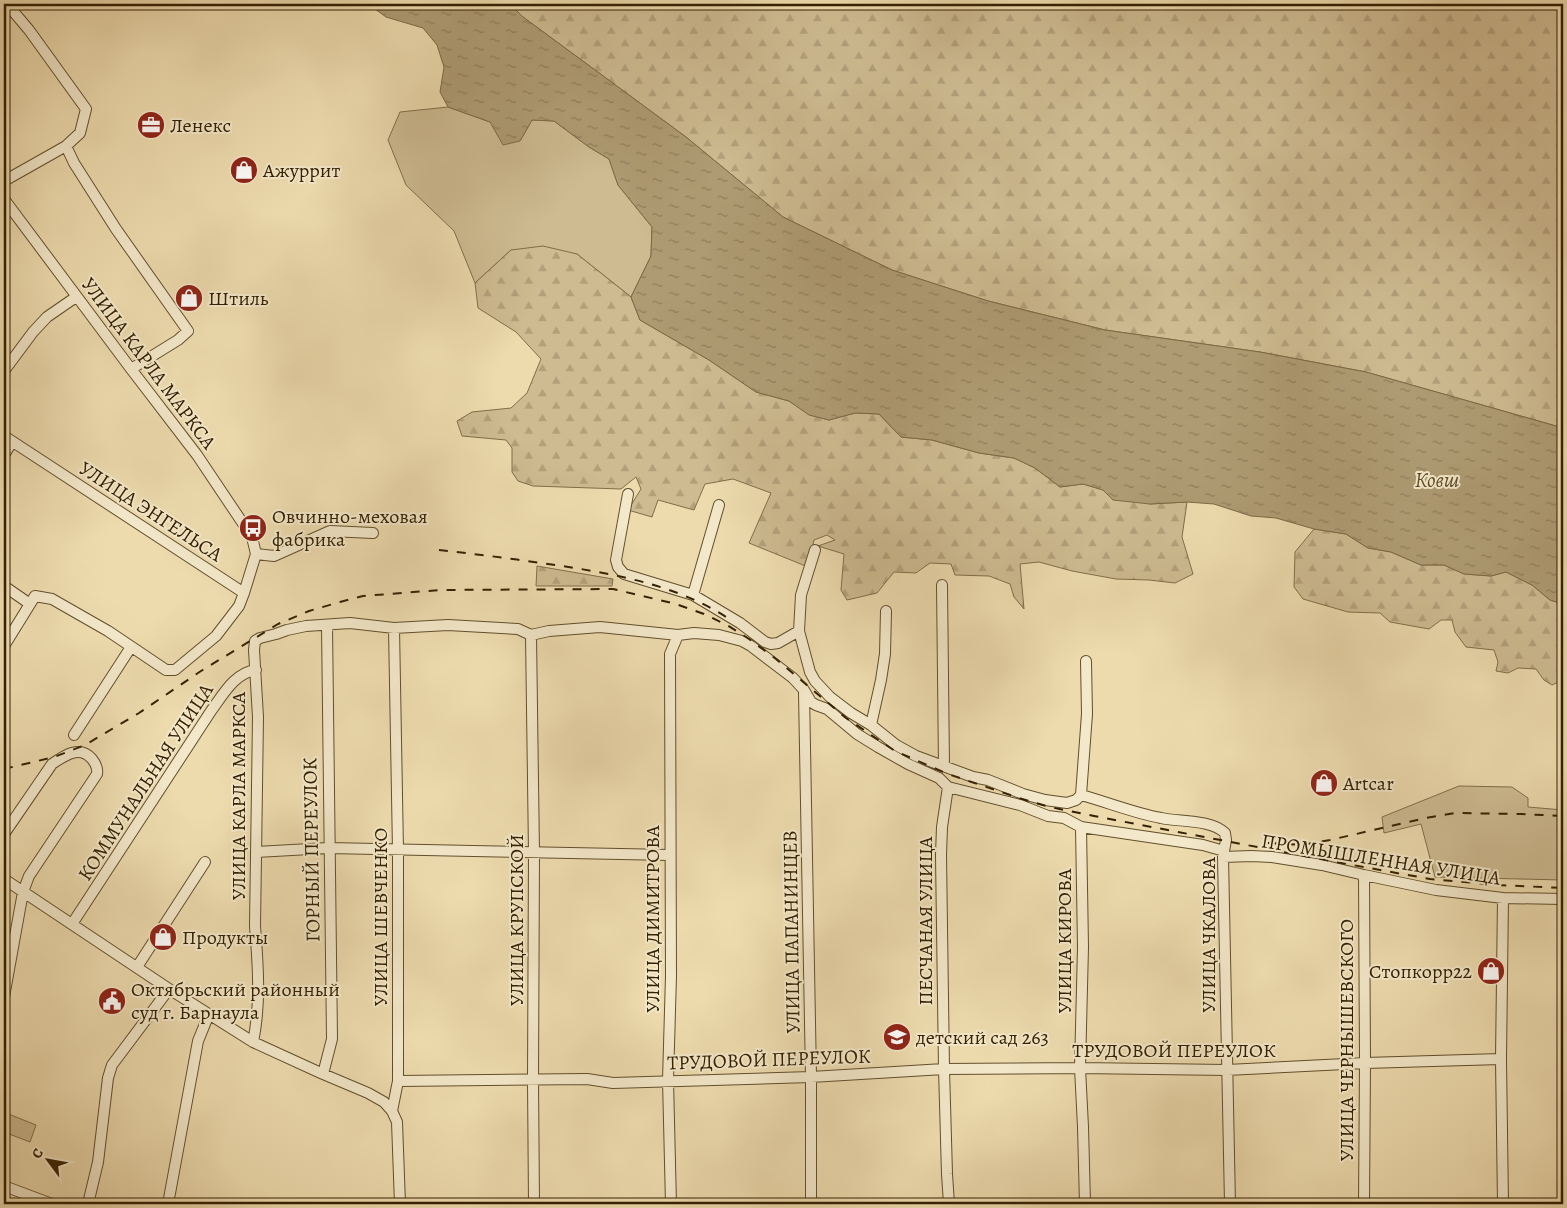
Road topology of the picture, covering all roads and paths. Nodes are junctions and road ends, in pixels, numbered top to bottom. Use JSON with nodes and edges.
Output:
{"nodes":[{"id":1,"x":7,"y":4,"type":"edge"},
{"id":2,"x":66,"y":146,"type":"junction"},
{"id":3,"x":4,"y":180,"type":"edge"},
{"id":4,"x":4,"y":198,"type":"edge"},
{"id":5,"x":76,"y":296,"type":"junction"},
{"id":6,"x":131,"y":369,"type":"junction"},
{"id":7,"x":4,"y":371,"type":"edge"},
{"id":8,"x":8,"y":439,"type":"edge"},
{"id":9,"x":4,"y":454,"type":"edge"},
{"id":10,"x":628,"y":494,"type":"dead end"},
{"id":11,"x":719,"y":505,"type":"dead end"},
{"id":12,"x":373,"y":533,"type":"dead end"},
{"id":13,"x":815,"y":550,"type":"dead end"},
{"id":14,"x":256,"y":554,"type":"junction"},
{"id":15,"x":942,"y":585,"type":"dead end"},
{"id":16,"x":4,"y":586,"type":"edge"},
{"id":17,"x":244,"y":593,"type":"junction"},
{"id":18,"x":693,"y":595,"type":"junction"},
{"id":19,"x":33,"y":600,"type":"junction"},
{"id":20,"x":886,"y":611,"type":"dead end"},
{"id":21,"x":326,"y":625,"type":"junction"},
{"id":22,"x":394,"y":628,"type":"junction"},
{"id":23,"x":799,"y":631,"type":"junction"},
{"id":24,"x":531,"y":635,"type":"junction"},
{"id":25,"x":678,"y":635,"type":"junction"},
{"id":26,"x":4,"y":646,"type":"edge"},
{"id":27,"x":131,"y":647,"type":"junction"},
{"id":28,"x":1086,"y":661,"type":"dead end"},
{"id":29,"x":256,"y":670,"type":"junction"},
{"id":30,"x":804,"y":690,"type":"junction"},
{"id":31,"x":871,"y":725,"type":"junction"},
{"id":32,"x":74,"y":735,"type":"dead end"},
{"id":33,"x":944,"y":766,"type":"junction"},
{"id":34,"x":948,"y":787,"type":"junction"},
{"id":35,"x":1081,"y":795,"type":"junction"},
{"id":36,"x":1081,"y":827,"type":"junction"},
{"id":37,"x":4,"y":834,"type":"edge"},
{"id":38,"x":328,"y":848,"type":"junction"},
{"id":39,"x":398,"y":850,"type":"junction"},
{"id":40,"x":256,"y":852,"type":"junction"},
{"id":41,"x":534,"y":853,"type":"junction"},
{"id":42,"x":1223,"y":854,"type":"junction"},
{"id":43,"x":670,"y":855,"type":"junction"},
{"id":44,"x":205,"y":862,"type":"dead end"},
{"id":45,"x":1364,"y":876,"type":"junction"},
{"id":46,"x":4,"y":879,"type":"edge"},
{"id":47,"x":23,"y":892,"type":"junction"},
{"id":48,"x":1503,"y":898,"type":"junction"},
{"id":49,"x":1563,"y":899,"type":"edge"},
{"id":50,"x":72,"y":924,"type":"junction"},
{"id":51,"x":137,"y":968,"type":"junction"},
{"id":52,"x":169,"y":989,"type":"junction"},
{"id":53,"x":4,"y":998,"type":"edge"},
{"id":54,"x":209,"y":1014,"type":"junction"},
{"id":55,"x":253,"y":1042,"type":"junction"},
{"id":56,"x":1501,"y":1059,"type":"junction"},
{"id":57,"x":1365,"y":1063,"type":"junction"},
{"id":58,"x":1080,"y":1068,"type":"junction"},
{"id":59,"x":944,"y":1069,"type":"junction"},
{"id":60,"x":1227,"y":1070,"type":"junction"},
{"id":61,"x":323,"y":1074,"type":"junction"},
{"id":62,"x":811,"y":1077,"type":"junction"},
{"id":63,"x":532,"y":1080,"type":"junction"},
{"id":64,"x":668,"y":1080,"type":"junction"},
{"id":65,"x":398,"y":1081,"type":"junction"},
{"id":66,"x":392,"y":1111,"type":"junction"},
{"id":67,"x":4,"y":1186,"type":"edge"},
{"id":68,"x":52,"y":1204,"type":"edge"},
{"id":69,"x":88,"y":1204,"type":"edge"},
{"id":70,"x":168,"y":1204,"type":"edge"},
{"id":71,"x":400,"y":1204,"type":"edge"},
{"id":72,"x":534,"y":1204,"type":"edge"},
{"id":73,"x":671,"y":1204,"type":"edge"},
{"id":74,"x":811,"y":1204,"type":"edge"},
{"id":75,"x":949,"y":1204,"type":"edge"},
{"id":76,"x":1085,"y":1204,"type":"edge"},
{"id":77,"x":1230,"y":1204,"type":"edge"},
{"id":78,"x":1364,"y":1204,"type":"edge"},
{"id":79,"x":1503,"y":1204,"type":"edge"}],
"edges":[{"from":1,"to":2,"type":"street"},
{"from":2,"to":3,"type":"street"},
{"from":2,"to":6,"type":"street"},
{"from":4,"to":5,"type":"street","name":"УЛИЦА КАРЛА МАРКСА"},
{"from":5,"to":6,"type":"street","name":"УЛИЦА КАРЛА МАРКСА"},
{"from":5,"to":7,"type":"street"},
{"from":6,"to":14,"type":"street","name":"УЛИЦА КАРЛА МАРКСА"},
{"from":8,"to":9,"type":"street"},
{"from":8,"to":17,"type":"street","name":"УЛИЦА ЭНГЕЛЬСА"},
{"from":10,"to":18,"type":"street"},
{"from":11,"to":18,"type":"street"},
{"from":12,"to":14,"type":"street"},
{"from":13,"to":23,"type":"street"},
{"from":14,"to":17,"type":"street","name":"УЛИЦА ЭНГЕЛЬСА"},
{"from":15,"to":33,"type":"street"},
{"from":16,"to":19,"type":"street"},
{"from":17,"to":27,"type":"street"},
{"from":18,"to":23,"type":"street"},
{"from":19,"to":26,"type":"street"},
{"from":19,"to":27,"type":"street"},
{"from":20,"to":31,"type":"street"},
{"from":21,"to":22,"type":"street"},
{"from":21,"to":29,"type":"street","name":"УЛИЦА КАРЛА МАРКСА"},
{"from":21,"to":38,"type":"street","name":"ГОРНЫЙ ПЕРЕУЛОК"},
{"from":22,"to":24,"type":"street"},
{"from":22,"to":39,"type":"street","name":"УЛИЦА ШЕВЧЕНКО"},
{"from":23,"to":31,"type":"street"},
{"from":24,"to":25,"type":"street"},
{"from":24,"to":41,"type":"street","name":"УЛИЦА КРУПСКОЙ"},
{"from":25,"to":30,"type":"street"},
{"from":25,"to":43,"type":"street","name":"УЛИЦА ДИМИТРОВА"},
{"from":27,"to":32,"type":"street"},
{"from":28,"to":35,"type":"street"},
{"from":29,"to":40,"type":"street","name":"УЛИЦА КАРЛА МАРКСА"},
{"from":29,"to":50,"type":"street","name":"КОММУНАЛЬНАЯ УЛИЦА"},
{"from":30,"to":34,"type":"street"},
{"from":30,"to":62,"type":"street","name":"УЛИЦА ПАПАНИНЦЕВ"},
{"from":31,"to":33,"type":"street"},
{"from":33,"to":35,"type":"street"},
{"from":34,"to":36,"type":"street","name":"ПРОМЫШЛЕННАЯ УЛИЦА"},
{"from":34,"to":59,"type":"street","name":"ПЕСЧАНАЯ УЛИЦА"},
{"from":35,"to":42,"type":"street","name":"УЛИЦА ЧКАЛОВА"},
{"from":36,"to":42,"type":"street","name":"ПРОМЫШЛЕННАЯ УЛИЦА"},
{"from":36,"to":58,"type":"street","name":"УЛИЦА КИРОВА"},
{"from":37,"to":47,"type":"street"},
{"from":38,"to":39,"type":"street"},
{"from":38,"to":40,"type":"street"},
{"from":38,"to":61,"type":"street","name":"ГОРНЫЙ ПЕРЕУЛОК"},
{"from":39,"to":41,"type":"street"},
{"from":39,"to":65,"type":"street","name":"УЛИЦА ШЕВЧЕНКО"},
{"from":40,"to":55,"type":"street","name":"УЛИЦА КАРЛА МАРКСА"},
{"from":41,"to":43,"type":"street"},
{"from":41,"to":63,"type":"street","name":"УЛИЦА КРУПСКОЙ"},
{"from":42,"to":45,"type":"street","name":"ПРОМЫШЛЕННАЯ УЛИЦА"},
{"from":42,"to":60,"type":"street","name":"УЛИЦА ЧКАЛОВА"},
{"from":43,"to":64,"type":"street","name":"УЛИЦА ДИМИТРОВА"},
{"from":44,"to":51,"type":"street"},
{"from":45,"to":48,"type":"street","name":"ПРОМЫШЛЕННАЯ УЛИЦА"},
{"from":45,"to":57,"type":"street","name":"УЛИЦА ЧЕРНЫШЕВСКОГО"},
{"from":46,"to":47,"type":"street"},
{"from":47,"to":50,"type":"street"},
{"from":47,"to":53,"type":"street"},
{"from":48,"to":49,"type":"street","name":"ПРОМЫШЛЕННАЯ УЛИЦА"},
{"from":48,"to":56,"type":"street"},
{"from":50,"to":51,"type":"street"},
{"from":51,"to":52,"type":"street"},
{"from":52,"to":54,"type":"street"},
{"from":52,"to":69,"type":"street"},
{"from":54,"to":55,"type":"street"},
{"from":54,"to":70,"type":"street"},
{"from":55,"to":61,"type":"street"},
{"from":56,"to":57,"type":"street","name":"ТРУДОВОЙ ПЕРЕУЛОК"},
{"from":56,"to":79,"type":"street"},
{"from":57,"to":60,"type":"street","name":"ТРУДОВОЙ ПЕРЕУЛОК"},
{"from":57,"to":78,"type":"street","name":"УЛИЦА ЧЕРНЫШЕВСКОГО"},
{"from":58,"to":59,"type":"street","name":"ТРУДОВОЙ ПЕРЕУЛОК"},
{"from":58,"to":60,"type":"street","name":"ТРУДОВОЙ ПЕРЕУЛОК"},
{"from":58,"to":76,"type":"street","name":"УЛИЦА КИРОВА"},
{"from":59,"to":62,"type":"street","name":"ТРУДОВОЙ ПЕРЕУЛОК"},
{"from":59,"to":75,"type":"street","name":"ПЕСЧАНАЯ УЛИЦА"},
{"from":60,"to":77,"type":"street","name":"УЛИЦА ЧКАЛОВА"},
{"from":61,"to":66,"type":"street"},
{"from":62,"to":64,"type":"street","name":"ТРУДОВОЙ ПЕРЕУЛОК"},
{"from":62,"to":74,"type":"street","name":"УЛИЦА ПАПАНИНЦЕВ"},
{"from":63,"to":64,"type":"street","name":"ТРУДОВОЙ ПЕРЕУЛОК"},
{"from":63,"to":65,"type":"street","name":"ТРУДОВОЙ ПЕРЕУЛОК"},
{"from":63,"to":72,"type":"street","name":"УЛИЦА КРУПСКОЙ"},
{"from":64,"to":73,"type":"street","name":"УЛИЦА ДИМИТРОВА"},
{"from":65,"to":66,"type":"street","name":"УЛИЦА ШЕВЧЕНКО"},
{"from":66,"to":71,"type":"street","name":"УЛИЦА ШЕВЧЕНКО"},
{"from":67,"to":68,"type":"street"}]}
